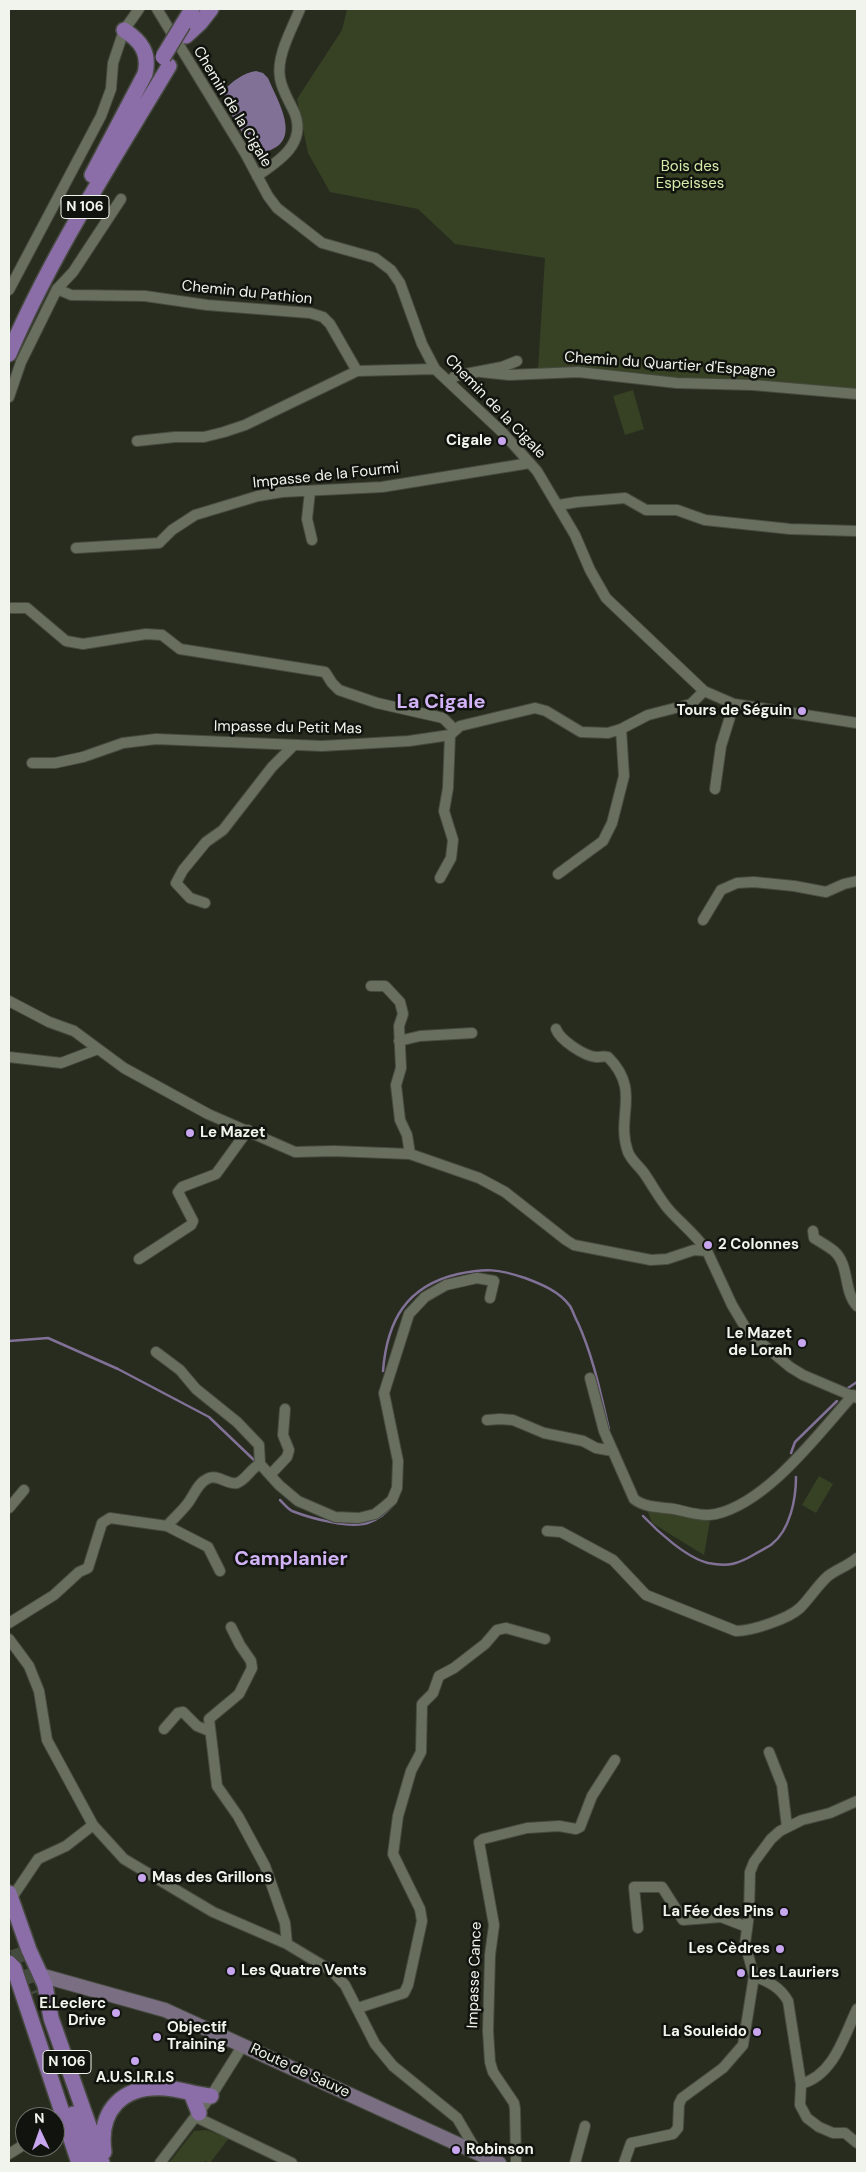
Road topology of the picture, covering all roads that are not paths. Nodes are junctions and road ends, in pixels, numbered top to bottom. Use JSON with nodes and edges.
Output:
{"nodes":[{"id":1,"x":139,"y":9,"type":"edge"},
{"id":2,"x":156,"y":9,"type":"edge"},
{"id":3,"x":192,"y":9,"type":"edge"},
{"id":4,"x":202,"y":9,"type":"edge"},
{"id":5,"x":210,"y":9,"type":"edge"},
{"id":6,"x":300,"y":9,"type":"edge"},
{"id":7,"x":124,"y":30,"type":"junction"},
{"id":8,"x":185,"y":30,"type":"junction"},
{"id":9,"x":166,"y":61,"type":"junction"},
{"id":10,"x":257,"y":176,"type":"junction"},
{"id":11,"x":90,"y":180,"type":"junction"},
{"id":12,"x":121,"y":199,"type":"dead end"},
{"id":13,"x":10,"y":284,"type":"edge"},
{"id":14,"x":58,"y":289,"type":"junction"},
{"id":15,"x":9,"y":332,"type":"edge"},
{"id":16,"x":9,"y":354,"type":"edge"},
{"id":17,"x":518,"y":361,"type":"dead end"},
{"id":18,"x":435,"y":369,"type":"junction"},
{"id":19,"x":357,"y":371,"type":"junction"},
{"id":20,"x":481,"y":372,"type":"junction"},
{"id":21,"x":448,"y":382,"type":"junction"},
{"id":22,"x":857,"y":394,"type":"edge"},
{"id":23,"x":9,"y":398,"type":"edge"},
{"id":24,"x":137,"y":441,"type":"dead end"},
{"id":25,"x":530,"y":463,"type":"junction"},
{"id":26,"x":310,"y":491,"type":"junction"},
{"id":27,"x":559,"y":506,"type":"junction"},
{"id":28,"x":857,"y":531,"type":"edge"},
{"id":29,"x":312,"y":540,"type":"dead end"},
{"id":30,"x":76,"y":548,"type":"dead end"},
{"id":31,"x":9,"y":608,"type":"edge"},
{"id":32,"x":704,"y":691,"type":"junction"},
{"id":33,"x":734,"y":704,"type":"junction"},
{"id":34,"x":857,"y":723,"type":"edge"},
{"id":35,"x":621,"y":729,"type":"junction"},
{"id":36,"x":452,"y":732,"type":"junction"},
{"id":37,"x":294,"y":745,"type":"junction"},
{"id":38,"x":32,"y":763,"type":"dead end"},
{"id":39,"x":715,"y":789,"type":"dead end"},
{"id":40,"x":558,"y":874,"type":"dead end"},
{"id":41,"x":440,"y":878,"type":"dead end"},
{"id":42,"x":857,"y":881,"type":"edge"},
{"id":43,"x":204,"y":903,"type":"dead end"},
{"id":44,"x":703,"y":920,"type":"dead end"},
{"id":45,"x":371,"y":986,"type":"dead end"},
{"id":46,"x":9,"y":1001,"type":"edge"},
{"id":47,"x":556,"y":1030,"type":"dead end"},
{"id":48,"x":472,"y":1033,"type":"dead end"},
{"id":49,"x":399,"y":1041,"type":"junction"},
{"id":50,"x":98,"y":1049,"type":"junction"},
{"id":51,"x":9,"y":1057,"type":"edge"},
{"id":52,"x":248,"y":1130,"type":"junction"},
{"id":53,"x":410,"y":1154,"type":"junction"},
{"id":54,"x":812,"y":1231,"type":"dead end"},
{"id":55,"x":707,"y":1251,"type":"junction"},
{"id":56,"x":139,"y":1259,"type":"dead end"},
{"id":57,"x":490,"y":1298,"type":"dead end"},
{"id":58,"x":857,"y":1306,"type":"edge"},
{"id":59,"x":156,"y":1352,"type":"dead end"},
{"id":60,"x":590,"y":1378,"type":"dead end"},
{"id":61,"x":855,"y":1396,"type":"edge"},
{"id":62,"x":285,"y":1409,"type":"dead end"},
{"id":63,"x":487,"y":1420,"type":"dead end"},
{"id":64,"x":614,"y":1451,"type":"junction"},
{"id":65,"x":257,"y":1466,"type":"junction"},
{"id":66,"x":270,"y":1475,"type":"junction"},
{"id":67,"x":24,"y":1490,"type":"dead end"},
{"id":68,"x":9,"y":1508,"type":"edge"},
{"id":69,"x":167,"y":1526,"type":"junction"},
{"id":70,"x":547,"y":1531,"type":"dead end"},
{"id":71,"x":857,"y":1558,"type":"edge"},
{"id":72,"x":220,"y":1571,"type":"dead end"},
{"id":73,"x":9,"y":1623,"type":"edge"},
{"id":74,"x":231,"y":1627,"type":"dead end"},
{"id":75,"x":545,"y":1639,"type":"dead end"},
{"id":76,"x":11,"y":1646,"type":"edge"},
{"id":77,"x":164,"y":1729,"type":"dead end"},
{"id":78,"x":209,"y":1731,"type":"junction"},
{"id":79,"x":769,"y":1752,"type":"dead end"},
{"id":80,"x":615,"y":1760,"type":"dead end"},
{"id":81,"x":857,"y":1800,"type":"edge"},
{"id":82,"x":93,"y":1825,"type":"junction"},
{"id":83,"x":787,"y":1827,"type":"junction"},
{"id":84,"x":10,"y":1896,"type":"edge"},
{"id":85,"x":9,"y":1924,"type":"edge"},
{"id":86,"x":747,"y":1927,"type":"junction"},
{"id":87,"x":638,"y":1928,"type":"dead end"},
{"id":88,"x":287,"y":1944,"type":"junction"},
{"id":89,"x":14,"y":1958,"type":"edge"},
{"id":90,"x":40,"y":1976,"type":"junction"},
{"id":91,"x":754,"y":1976,"type":"junction"},
{"id":92,"x":33,"y":1994,"type":"tunnel mouth"},
{"id":93,"x":358,"y":2008,"type":"junction"},
{"id":94,"x":857,"y":2008,"type":"edge"},
{"id":95,"x":243,"y":2044,"type":"junction"},
{"id":96,"x":801,"y":2084,"type":"junction"},
{"id":97,"x":191,"y":2093,"type":"junction"},
{"id":98,"x":211,"y":2096,"type":"junction"},
{"id":99,"x":198,"y":2115,"type":"junction"},
{"id":100,"x":585,"y":2126,"type":"dead end"},
{"id":101,"x":462,"y":2127,"type":"junction"},
{"id":102,"x":456,"y":2142,"type":"junction"},
{"id":103,"x":857,"y":2143,"type":"edge"},
{"id":104,"x":477,"y":2152,"type":"junction"},
{"id":105,"x":79,"y":2163,"type":"edge"},
{"id":106,"x":90,"y":2163,"type":"edge"},
{"id":107,"x":102,"y":2163,"type":"edge"},
{"id":108,"x":106,"y":2163,"type":"edge"},
{"id":109,"x":160,"y":2163,"type":"edge"},
{"id":110,"x":292,"y":2163,"type":"edge"},
{"id":111,"x":499,"y":2163,"type":"edge"},
{"id":112,"x":516,"y":2163,"type":"edge"},
{"id":113,"x":575,"y":2163,"type":"edge"},
{"id":114,"x":624,"y":2163,"type":"edge"}],
"edges":[{"from":1,"to":7,"type":"street"},
{"from":2,"to":10,"type":"street","name":"Chemin de la Cigale"},
{"from":3,"to":8,"type":"main road","number":"N 106"},
{"from":4,"to":8,"type":"main road","number":"N 106"},
{"from":5,"to":8,"type":"main road"},
{"from":6,"to":10,"type":"street"},
{"from":7,"to":11,"type":"main road"},
{"from":7,"to":13,"type":"street"},
{"from":8,"to":9,"type":"main road","number":"N 106","bridge":true},
{"from":9,"to":11,"type":"main road","number":"N 106"},
{"from":9,"to":16,"type":"main road","number":"N 106"},
{"from":10,"to":18,"type":"street","name":"Chemin de la Cigale"},
{"from":11,"to":15,"type":"main road","number":"N 106"},
{"from":12,"to":14,"type":"street"},
{"from":14,"to":19,"type":"street","name":"Chemin du Pathion"},
{"from":14,"to":23,"type":"street"},
{"from":17,"to":20,"type":"street"},
{"from":18,"to":19,"type":"street"},
{"from":18,"to":21,"type":"street","name":"Chemin de la Cigale"},
{"from":19,"to":24,"type":"street"},
{"from":20,"to":21,"type":"street"},
{"from":20,"to":22,"type":"street","name":"Chemin du Quartier d'Espagne"},
{"from":21,"to":25,"type":"street","name":"Chemin de la Cigale"},
{"from":25,"to":26,"type":"street","name":"Impasse de la Fourmi"},
{"from":25,"to":27,"type":"street","name":"Chemin de la Cigale"},
{"from":26,"to":29,"type":"street"},
{"from":26,"to":30,"type":"street","name":"Impasse de la Fourmi"},
{"from":27,"to":28,"type":"street"},
{"from":27,"to":32,"type":"street","name":"Chemin de la Cigale"},
{"from":31,"to":36,"type":"street"},
{"from":32,"to":33,"type":"street","name":"Chemin de la Cigale"},
{"from":32,"to":35,"type":"street","name":"Impasse du Petit Mas"},
{"from":33,"to":34,"type":"street","name":"Chemin de la Cigale"},
{"from":33,"to":39,"type":"street"},
{"from":35,"to":36,"type":"street","name":"Impasse du Petit Mas"},
{"from":35,"to":40,"type":"street"},
{"from":36,"to":37,"type":"street","name":"Impasse du Petit Mas"},
{"from":36,"to":41,"type":"street"},
{"from":37,"to":38,"type":"street","name":"Impasse du Petit Mas"},
{"from":37,"to":43,"type":"street"},
{"from":42,"to":44,"type":"street"},
{"from":45,"to":49,"type":"street"},
{"from":46,"to":50,"type":"street"},
{"from":47,"to":55,"type":"street"},
{"from":48,"to":49,"type":"street"},
{"from":49,"to":53,"type":"street"},
{"from":50,"to":51,"type":"street"},
{"from":50,"to":52,"type":"street"},
{"from":52,"to":53,"type":"street"},
{"from":52,"to":56,"type":"street"},
{"from":53,"to":55,"type":"street"},
{"from":54,"to":58,"type":"street"},
{"from":55,"to":61,"type":"street"},
{"from":57,"to":66,"type":"street"},
{"from":59,"to":65,"type":"street"},
{"from":60,"to":64,"type":"street"},
{"from":61,"to":64,"type":"street"},
{"from":62,"to":66,"type":"street"},
{"from":63,"to":64,"type":"street"},
{"from":65,"to":66,"type":"street"},
{"from":65,"to":69,"type":"street"},
{"from":67,"to":68,"type":"street"},
{"from":69,"to":72,"type":"street"},
{"from":69,"to":73,"type":"street"},
{"from":70,"to":71,"type":"street"},
{"from":74,"to":78,"type":"street"},
{"from":75,"to":93,"type":"street"},
{"from":76,"to":82,"type":"street"},
{"from":77,"to":78,"type":"street"},
{"from":78,"to":88,"type":"street"},
{"from":79,"to":83,"type":"street"},
{"from":80,"to":112,"type":"street","name":"Impasse Cance"},
{"from":81,"to":83,"type":"street"},
{"from":82,"to":84,"type":"street"},
{"from":82,"to":88,"type":"street"},
{"from":83,"to":86,"type":"street"},
{"from":84,"to":89,"type":"main road","number":"N 106"},
{"from":85,"to":89,"type":"main road","number":"N 106"},
{"from":86,"to":87,"type":"street"},
{"from":86,"to":91,"type":"street"},
{"from":88,"to":93,"type":"street"},
{"from":89,"to":90,"type":"main road","number":"N 106"},
{"from":89,"to":90,"type":"main road","name":"Route de Sauve"},
{"from":89,"to":105,"type":"main road"},
{"from":90,"to":95,"type":"main road","name":"Route de Sauve"},
{"from":90,"to":107,"type":"main road","number":"N 106"},
{"from":91,"to":96,"type":"street"},
{"from":91,"to":114,"type":"street"},
{"from":92,"to":106,"type":"main road","number":"N 106"},
{"from":93,"to":101,"type":"street"},
{"from":94,"to":96,"type":"street"},
{"from":95,"to":98,"type":"street"},
{"from":95,"to":102,"type":"main road","name":"Route de Sauve"},
{"from":96,"to":103,"type":"street"},
{"from":97,"to":98,"type":"main road"},
{"from":97,"to":99,"type":"main road"},
{"from":97,"to":108,"type":"main road"},
{"from":98,"to":99,"type":"street"},
{"from":99,"to":109,"type":"street"},
{"from":99,"to":110,"type":"street"},
{"from":100,"to":113,"type":"street"},
{"from":101,"to":102,"type":"street"},
{"from":101,"to":104,"type":"street"},
{"from":102,"to":104,"type":"main road","name":"Route de Sauve"},
{"from":104,"to":111,"type":"main road","name":"Route de Sauve"}]}
